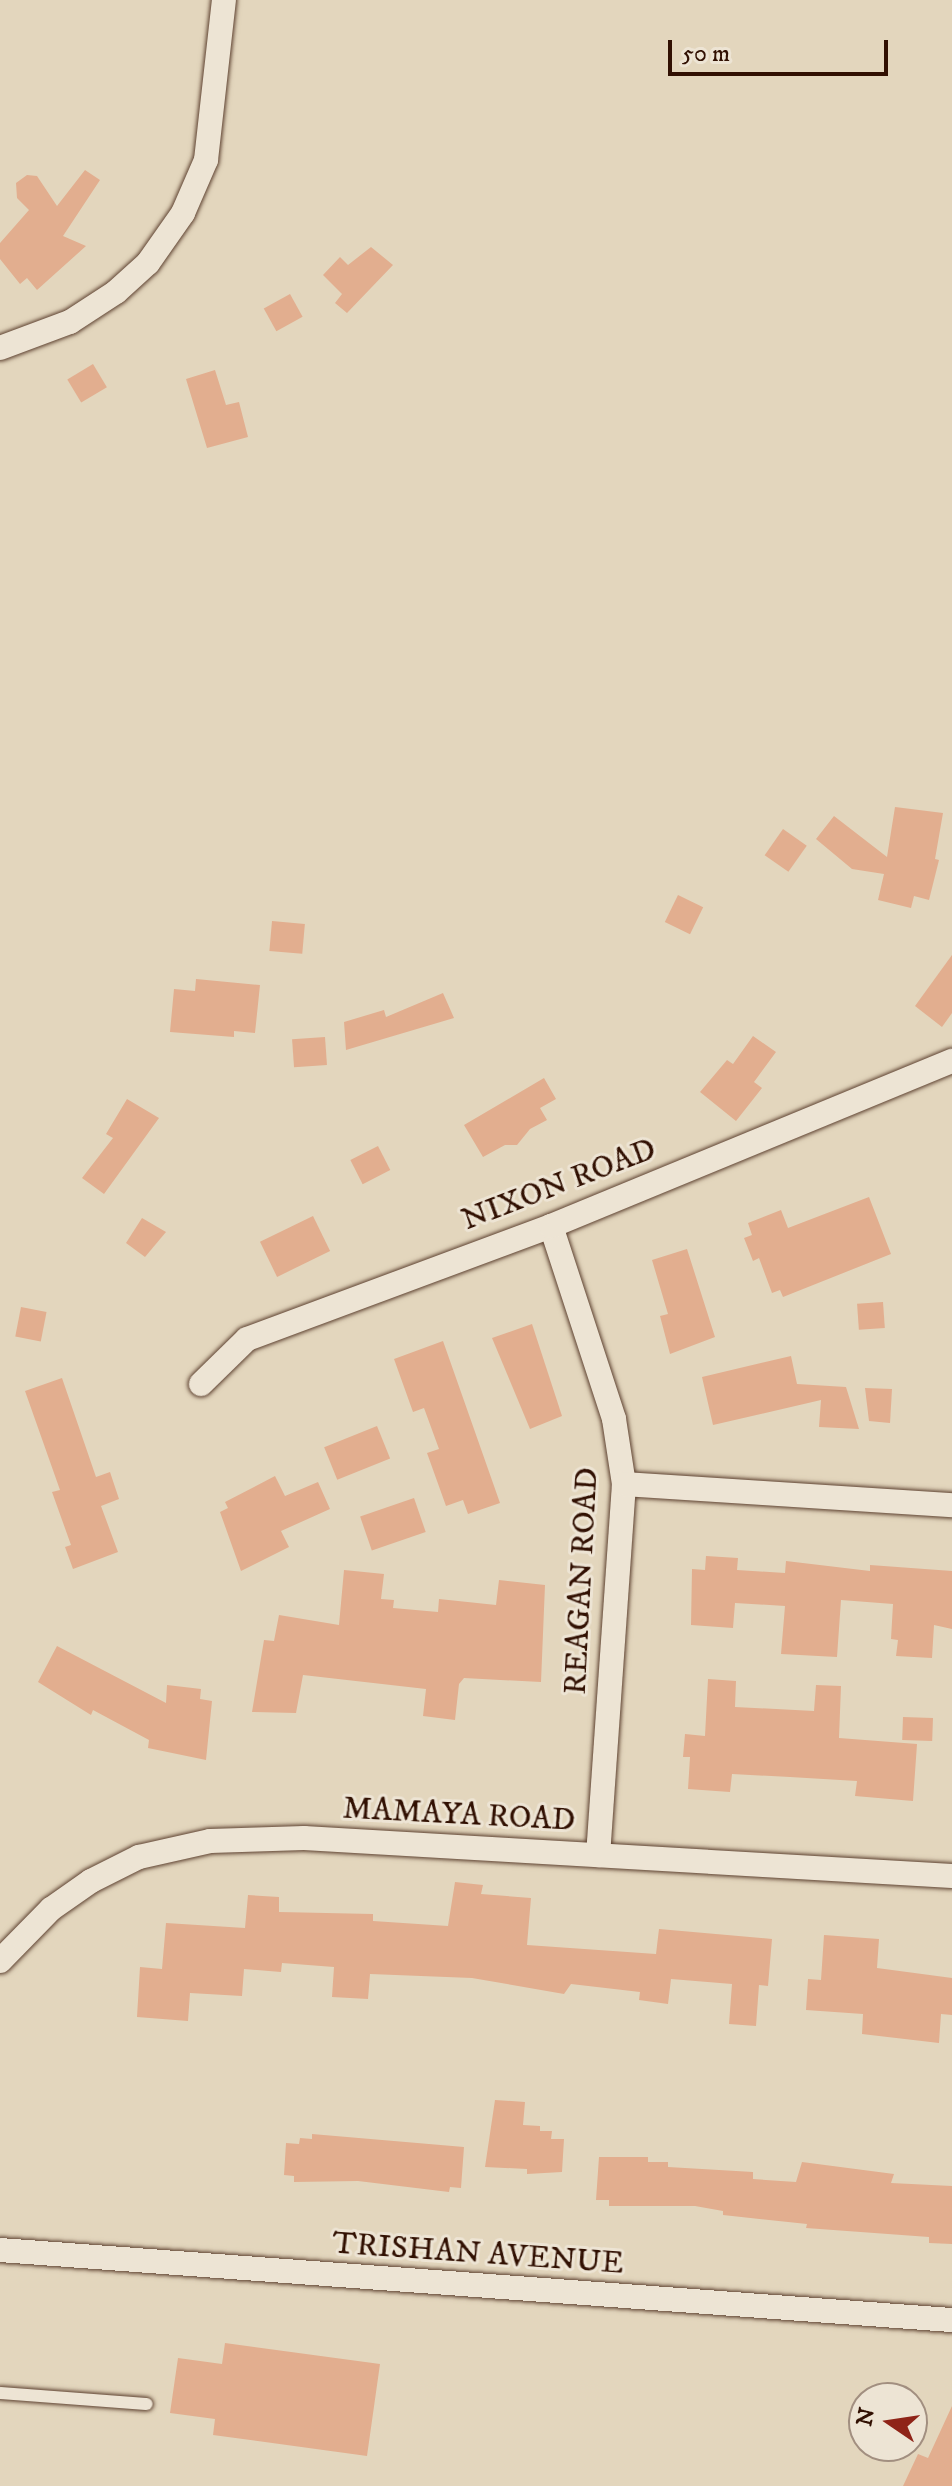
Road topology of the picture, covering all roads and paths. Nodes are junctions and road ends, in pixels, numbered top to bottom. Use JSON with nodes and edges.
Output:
{"nodes":[{"id":1,"x":224,"y":0,"type":"edge"},
{"id":2,"x":0,"y":348,"type":"edge"},
{"id":3,"x":952,"y":1061,"type":"edge"},
{"id":4,"x":551,"y":1226,"type":"junction"},
{"id":5,"x":201,"y":1384,"type":"dead end"},
{"id":6,"x":624,"y":1484,"type":"junction"},
{"id":7,"x":952,"y":1505,"type":"edge"},
{"id":8,"x":598,"y":1855,"type":"junction"},
{"id":9,"x":952,"y":1876,"type":"edge"},
{"id":10,"x":0,"y":1961,"type":"edge"},
{"id":11,"x":0,"y":2250,"type":"edge"},
{"id":12,"x":952,"y":2320,"type":"edge"},
{"id":13,"x":0,"y":2393,"type":"edge"},
{"id":14,"x":147,"y":2404,"type":"dead end"}],
"edges":[{"from":1,"to":2,"type":"street"},
{"from":3,"to":4,"type":"street","name":"NIXON ROAD"},
{"from":4,"to":5,"type":"street","name":"NIXON ROAD"},
{"from":4,"to":6,"type":"street","name":"REAGAN ROAD"},
{"from":6,"to":7,"type":"street"},
{"from":6,"to":8,"type":"street","name":"REAGAN ROAD"},
{"from":8,"to":9,"type":"street","name":"MAMAYA ROAD"},
{"from":8,"to":10,"type":"street","name":"MAMAYA ROAD"},
{"from":11,"to":12,"type":"street","name":"TRISHAN AVENUE"},
{"from":13,"to":14,"type":"lane"}]}
